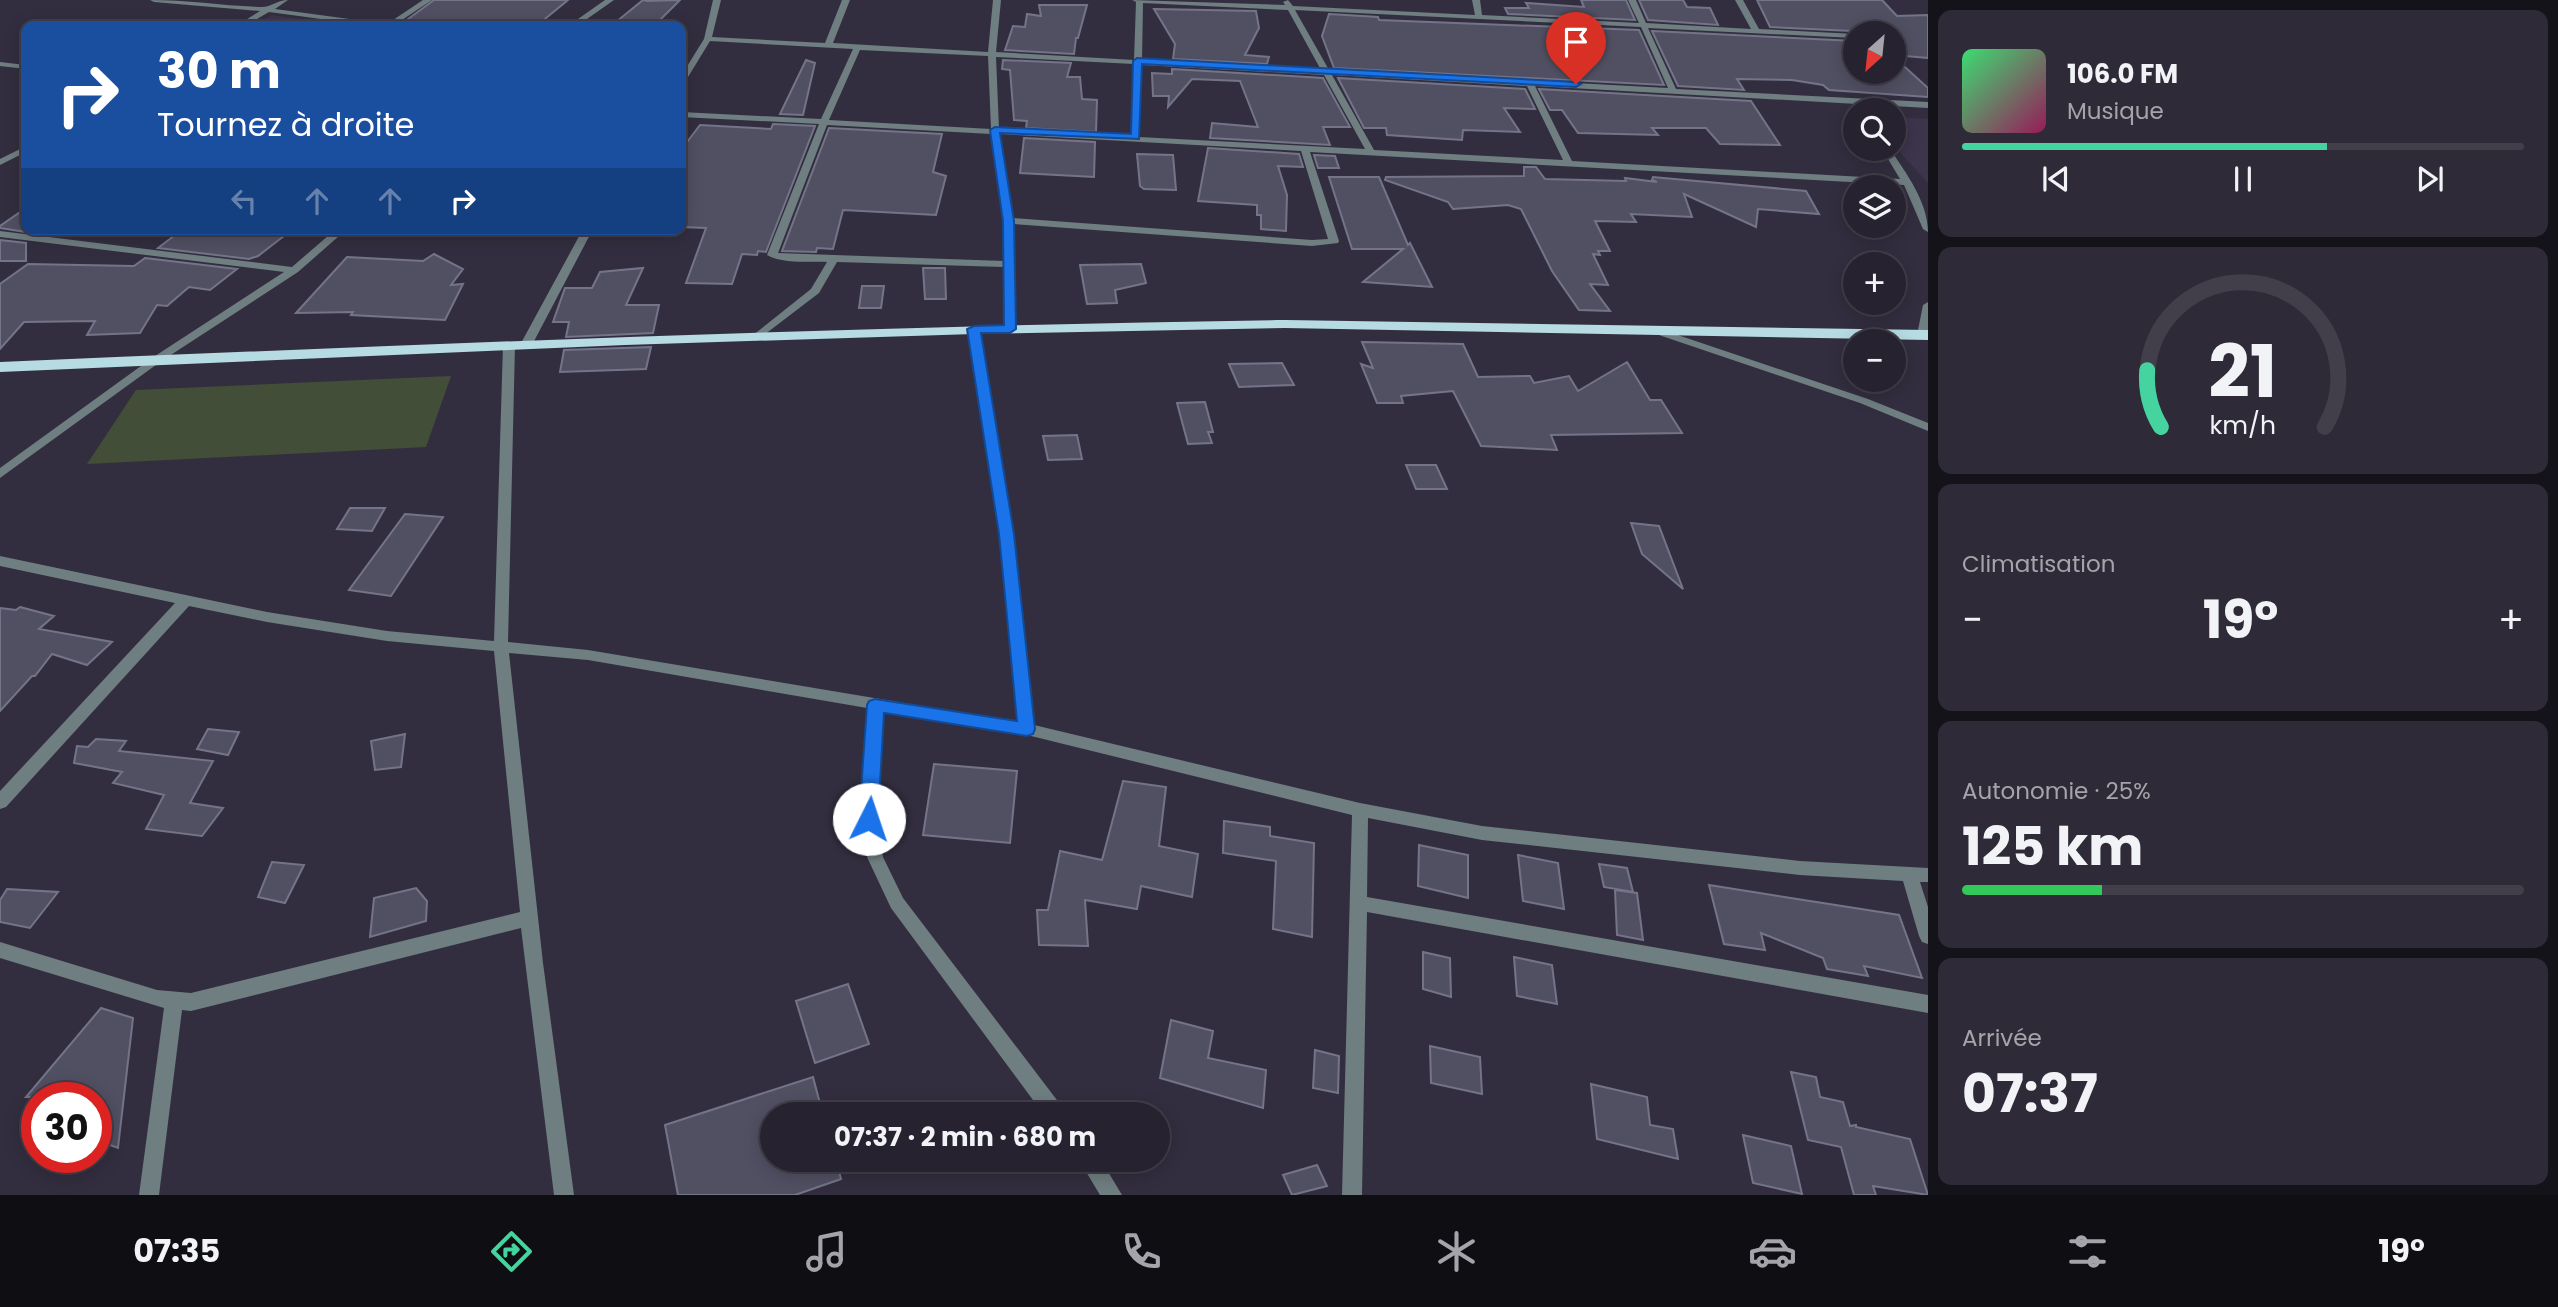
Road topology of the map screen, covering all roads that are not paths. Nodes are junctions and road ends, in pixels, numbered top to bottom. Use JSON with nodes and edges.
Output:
{"nodes":[{"id":1,"x":154,"y":0,"type":"edge"},
{"id":2,"x":284,"y":0,"type":"edge"},
{"id":3,"x":428,"y":0,"type":"edge"},
{"id":4,"x":610,"y":0,"type":"edge"},
{"id":5,"x":717,"y":0,"type":"edge"},
{"id":6,"x":846,"y":0,"type":"edge"},
{"id":7,"x":997,"y":0,"type":"edge"},
{"id":8,"x":1138,"y":0,"type":"edge"},
{"id":9,"x":1476,"y":0,"type":"edge"},
{"id":10,"x":1632,"y":0,"type":"edge"},
{"id":11,"x":1739,"y":0,"type":"edge"},
{"id":12,"x":1289,"y":4,"type":"edge"},
{"id":13,"x":269,"y":10,"type":"junction"},
{"id":14,"x":1479,"y":17,"type":"junction"},
{"id":15,"x":249,"y":21,"type":"edge"},
{"id":16,"x":351,"y":21,"type":"edge"},
{"id":17,"x":396,"y":21,"type":"edge"},
{"id":18,"x":579,"y":21,"type":"edge"},
{"id":19,"x":1642,"y":25,"type":"junction"},
{"id":20,"x":1756,"y":31,"type":"junction"},
{"id":21,"x":1843,"y":35,"type":"edge"},
{"id":22,"x":708,"y":39,"type":"junction"},
{"id":23,"x":828,"y":46,"type":"junction"},
{"id":24,"x":857,"y":48,"type":"junction"},
{"id":25,"x":992,"y":54,"type":"junction"},
{"id":26,"x":1137,"y":61,"type":"junction"},
{"id":27,"x":1,"y":65,"type":"edge"},
{"id":28,"x":21,"y":67,"type":"edge"},
{"id":29,"x":1326,"y":71,"type":"junction"},
{"id":30,"x":686,"y":74,"type":"edge"},
{"id":31,"x":1529,"y":82,"type":"junction"},
{"id":32,"x":1672,"y":89,"type":"junction"},
{"id":33,"x":1843,"y":99,"type":"edge"},
{"id":34,"x":1906,"y":104,"type":"edge"},
{"id":35,"x":1928,"y":105,"type":"edge"},
{"id":36,"x":686,"y":114,"type":"edge"},
{"id":37,"x":824,"y":122,"type":"junction"},
{"id":38,"x":995,"y":130,"type":"junction"},
{"id":39,"x":1135,"y":137,"type":"junction"},
{"id":40,"x":1304,"y":147,"type":"junction"},
{"id":41,"x":1370,"y":150,"type":"junction"},
{"id":42,"x":0,"y":151,"type":"edge"},
{"id":43,"x":21,"y":151,"type":"edge"},
{"id":44,"x":21,"y":152,"type":"edge"},
{"id":45,"x":1568,"y":161,"type":"junction"},
{"id":46,"x":1894,"y":161,"type":"edge"},
{"id":47,"x":0,"y":162,"type":"edge"},
{"id":48,"x":1907,"y":181,"type":"junction"},
{"id":49,"x":1008,"y":221,"type":"junction"},
{"id":50,"x":1928,"y":229,"type":"edge"},
{"id":51,"x":0,"y":234,"type":"edge"},
{"id":52,"x":335,"y":235,"type":"edge"},
{"id":53,"x":585,"y":235,"type":"edge"},
{"id":54,"x":833,"y":260,"type":"junction"},
{"id":55,"x":1008,"y":264,"type":"junction"},
{"id":56,"x":294,"y":270,"type":"junction"},
{"id":57,"x":1928,"y":306,"type":"edge"},
{"id":58,"x":974,"y":329,"type":"junction"},
{"id":59,"x":1010,"y":329,"type":"junction"},
{"id":60,"x":1653,"y":329,"type":"junction"},
{"id":61,"x":1925,"y":335,"type":"edge"},
{"id":62,"x":756,"y":338,"type":"junction"},
{"id":63,"x":509,"y":345,"type":"junction"},
{"id":64,"x":526,"y":345,"type":"junction"},
{"id":65,"x":156,"y":360,"type":"junction"},
{"id":66,"x":0,"y":367,"type":"edge"},
{"id":67,"x":1928,"y":427,"type":"edge"},
{"id":68,"x":0,"y":474,"type":"edge"},
{"id":69,"x":0,"y":561,"type":"edge"},
{"id":70,"x":187,"y":599,"type":"junction"},
{"id":71,"x":501,"y":646,"type":"junction"},
{"id":72,"x":875,"y":705,"type":"junction"},
{"id":73,"x":1027,"y":729,"type":"junction"},
{"id":74,"x":0,"y":802,"type":"edge"},
{"id":75,"x":1360,"y":810,"type":"junction"},
{"id":76,"x":1909,"y":873,"type":"junction"},
{"id":77,"x":1928,"y":875,"type":"edge"},
{"id":78,"x":1358,"y":903,"type":"junction"},
{"id":79,"x":529,"y":918,"type":"junction"},
{"id":80,"x":1928,"y":936,"type":"edge"},
{"id":81,"x":0,"y":950,"type":"edge"},
{"id":82,"x":174,"y":1002,"type":"junction"},
{"id":83,"x":1928,"y":1004,"type":"edge"},
{"id":84,"x":1046,"y":1102,"type":"edge"},
{"id":85,"x":1097,"y":1172,"type":"edge"},
{"id":86,"x":149,"y":1195,"type":"edge"},
{"id":87,"x":564,"y":1195,"type":"edge"},
{"id":88,"x":1112,"y":1195,"type":"edge"},
{"id":89,"x":1352,"y":1195,"type":"edge"}],
"edges":[{"from":1,"to":13,"type":"street"},
{"from":2,"to":13,"type":"street"},
{"from":3,"to":17,"type":"street"},
{"from":4,"to":18,"type":"street"},
{"from":5,"to":22,"type":"street"},
{"from":6,"to":23,"type":"street"},
{"from":7,"to":25,"type":"street"},
{"from":8,"to":12,"type":"street"},
{"from":8,"to":26,"type":"street"},
{"from":9,"to":14,"type":"street"},
{"from":10,"to":19,"type":"street"},
{"from":11,"to":20,"type":"street"},
{"from":12,"to":14,"type":"street"},
{"from":12,"to":29,"type":"street"},
{"from":13,"to":15,"type":"street"},
{"from":13,"to":16,"type":"street"},
{"from":14,"to":19,"type":"street"},
{"from":19,"to":20,"type":"street"},
{"from":19,"to":32,"type":"street"},
{"from":20,"to":21,"type":"street"},
{"from":22,"to":23,"type":"street"},
{"from":22,"to":30,"type":"street"},
{"from":23,"to":24,"type":"street"},
{"from":24,"to":25,"type":"street"},
{"from":24,"to":37,"type":"street"},
{"from":25,"to":26,"type":"street"},
{"from":25,"to":38,"type":"street"},
{"from":26,"to":29,"type":"street"},
{"from":26,"to":39,"type":"street"},
{"from":27,"to":28,"type":"street"},
{"from":29,"to":31,"type":"street"},
{"from":29,"to":41,"type":"street"},
{"from":31,"to":32,"type":"street"},
{"from":31,"to":45,"type":"street"},
{"from":32,"to":33,"type":"street"},
{"from":34,"to":35,"type":"street"},
{"from":36,"to":37,"type":"street"},
{"from":37,"to":38,"type":"street"},
{"from":37,"to":54,"type":"street"},
{"from":38,"to":39,"type":"street"},
{"from":38,"to":49,"type":"street"},
{"from":39,"to":40,"type":"street"},
{"from":40,"to":41,"type":"street"},
{"from":40,"to":49,"type":"street"},
{"from":41,"to":45,"type":"street"},
{"from":42,"to":43,"type":"street"},
{"from":44,"to":47,"type":"street"},
{"from":45,"to":48,"type":"street"},
{"from":46,"to":48,"type":"street"},
{"from":48,"to":50,"type":"street"},
{"from":49,"to":55,"type":"street"},
{"from":51,"to":56,"type":"street"},
{"from":52,"to":56,"type":"street"},
{"from":53,"to":64,"type":"street"},
{"from":54,"to":55,"type":"street"},
{"from":54,"to":62,"type":"street"},
{"from":55,"to":59,"type":"street"},
{"from":56,"to":65,"type":"street"},
{"from":57,"to":61,"type":"street"},
{"from":58,"to":59,"type":"highway"},
{"from":58,"to":62,"type":"highway"},
{"from":58,"to":73,"type":"street"},
{"from":59,"to":60,"type":"highway"},
{"from":60,"to":61,"type":"highway"},
{"from":60,"to":67,"type":"street"},
{"from":62,"to":64,"type":"highway"},
{"from":63,"to":64,"type":"highway"},
{"from":63,"to":65,"type":"highway"},
{"from":63,"to":71,"type":"street"},
{"from":65,"to":66,"type":"highway"},
{"from":65,"to":68,"type":"street"},
{"from":69,"to":70,"type":"street"},
{"from":70,"to":71,"type":"street"},
{"from":70,"to":74,"type":"street"},
{"from":71,"to":72,"type":"street"},
{"from":71,"to":79,"type":"street"},
{"from":72,"to":73,"type":"street"},
{"from":72,"to":84,"type":"street"},
{"from":73,"to":75,"type":"street"},
{"from":75,"to":76,"type":"street"},
{"from":75,"to":78,"type":"street"},
{"from":76,"to":77,"type":"street"},
{"from":76,"to":80,"type":"street"},
{"from":78,"to":83,"type":"street"},
{"from":78,"to":89,"type":"street"},
{"from":79,"to":82,"type":"street"},
{"from":79,"to":87,"type":"street"},
{"from":81,"to":82,"type":"street"},
{"from":82,"to":86,"type":"street"},
{"from":85,"to":88,"type":"street"}]}
